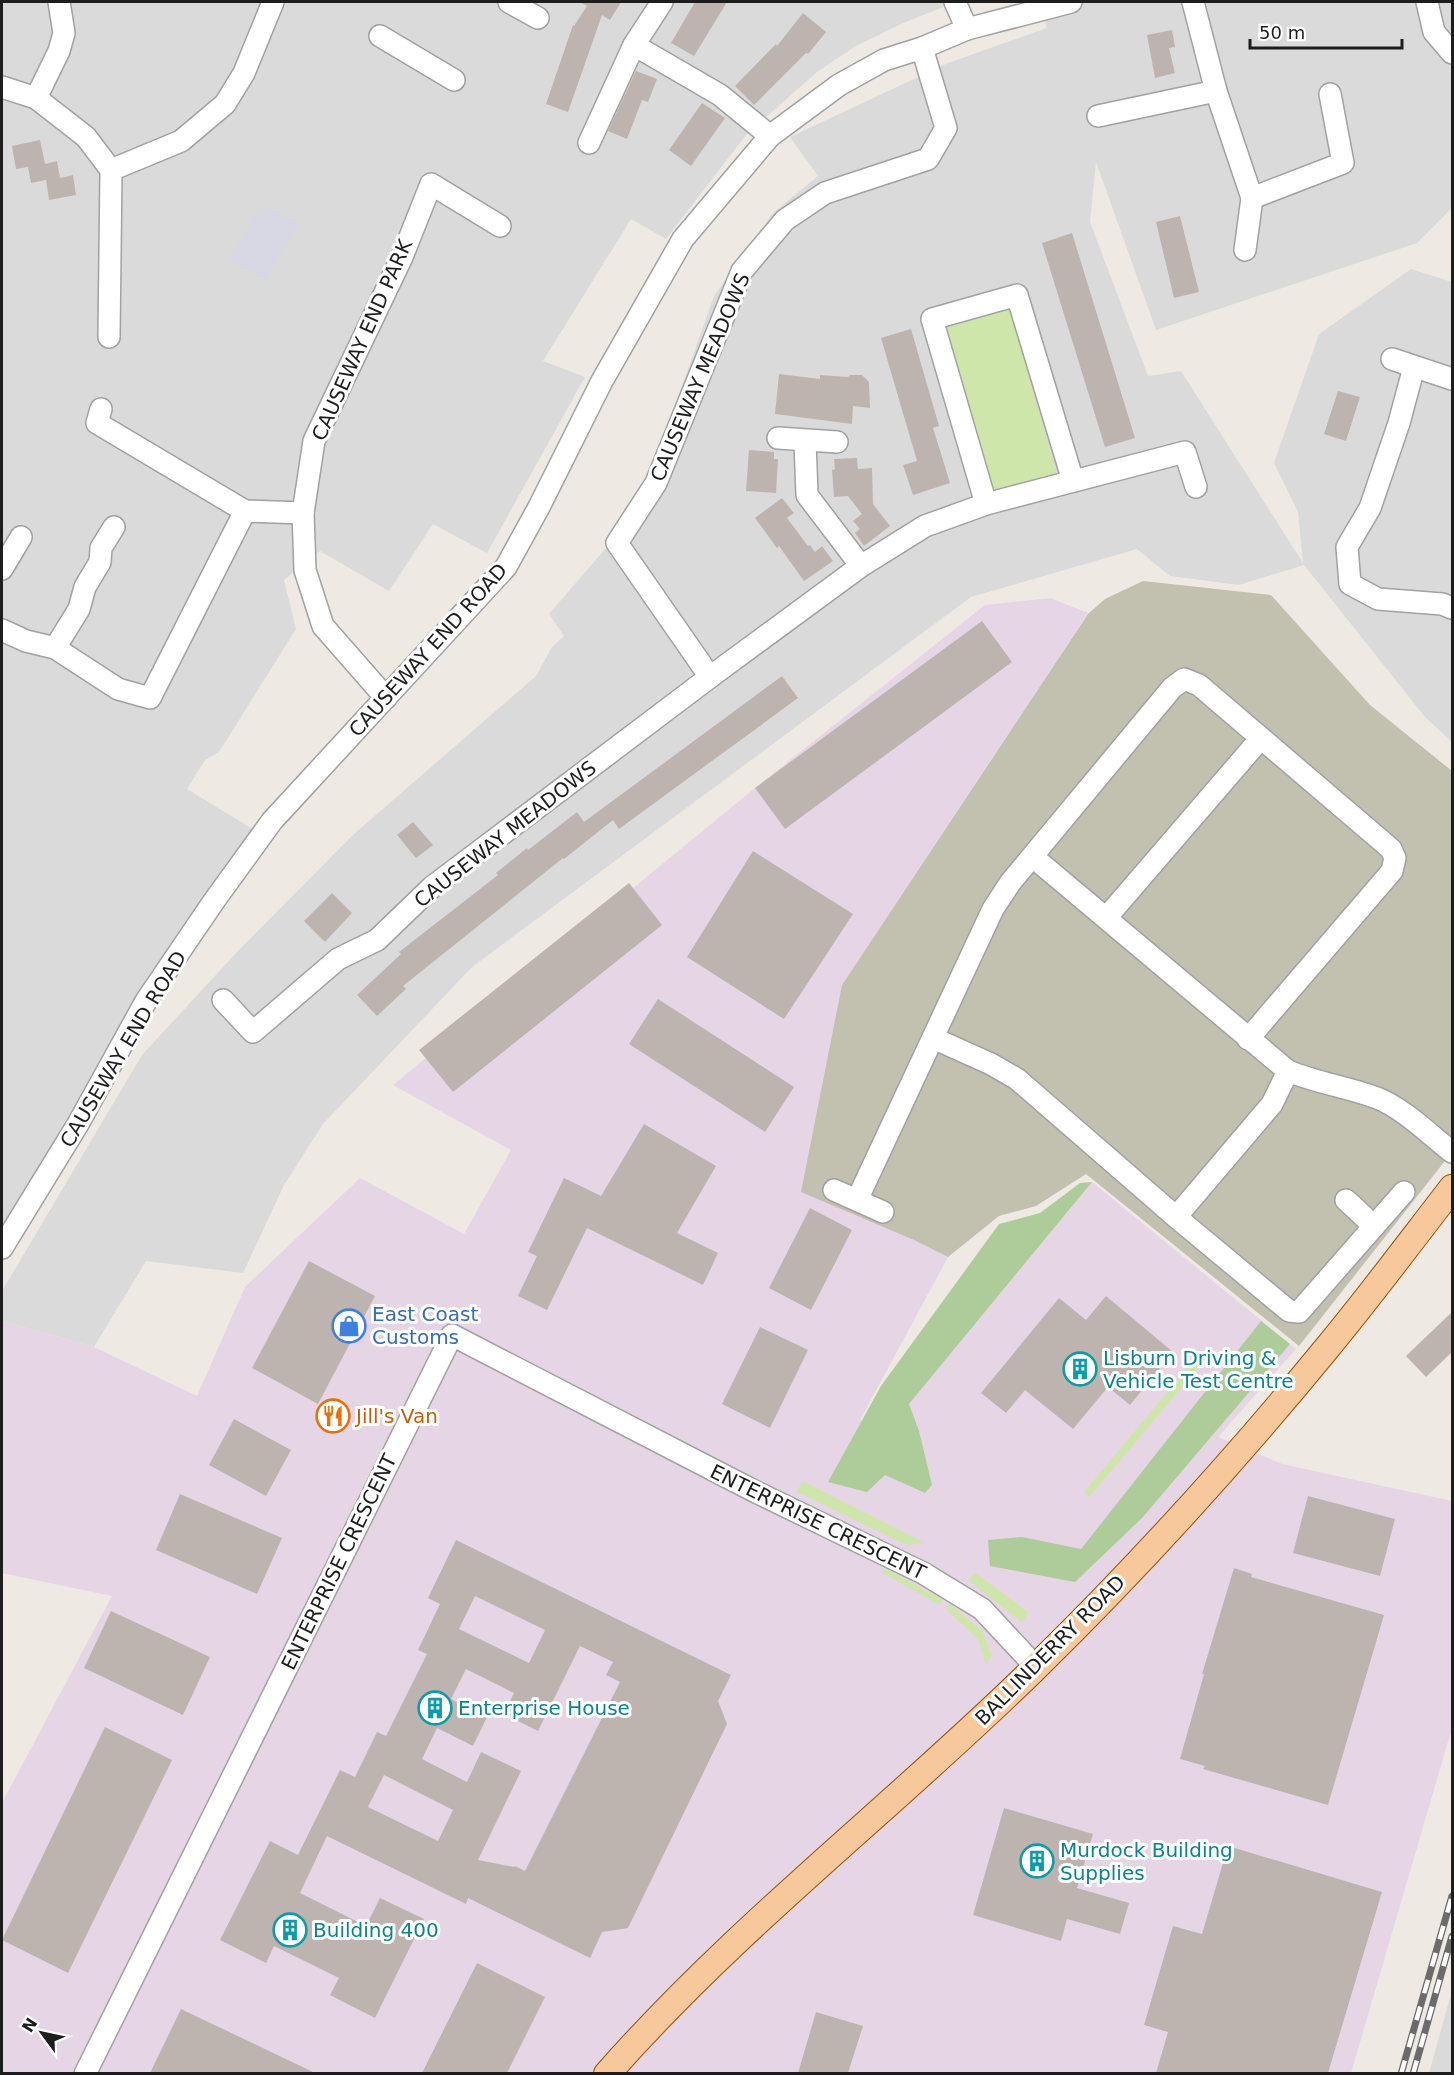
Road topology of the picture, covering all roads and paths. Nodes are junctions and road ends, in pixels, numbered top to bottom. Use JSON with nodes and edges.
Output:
{"nodes":[{"id":1,"x":59,"y":2,"type":"edge"},
{"id":2,"x":273,"y":2,"type":"edge"},
{"id":3,"x":509,"y":2,"type":"edge"},
{"id":4,"x":662,"y":2,"type":"edge"},
{"id":5,"x":955,"y":2,"type":"edge"},
{"id":6,"x":1071,"y":2,"type":"edge"},
{"id":7,"x":1193,"y":2,"type":"edge"},
{"id":8,"x":1427,"y":2,"type":"edge"},
{"id":9,"x":538,"y":18,"type":"dead end"},
{"id":10,"x":967,"y":29,"type":"junction"},
{"id":11,"x":380,"y":36,"type":"dead end"},
{"id":12,"x":634,"y":45,"type":"junction"},
{"id":13,"x":922,"y":48,"type":"junction"},
{"id":14,"x":1452,"y":53,"type":"edge"},
{"id":15,"x":454,"y":80,"type":"dead end"},
{"id":16,"x":2,"y":87,"type":"edge"},
{"id":17,"x":1216,"y":91,"type":"junction"},
{"id":18,"x":1330,"y":94,"type":"dead end"},
{"id":19,"x":36,"y":98,"type":"junction"},
{"id":20,"x":1098,"y":116,"type":"dead end"},
{"id":21,"x":770,"y":136,"type":"junction"},
{"id":22,"x":589,"y":143,"type":"dead end"},
{"id":23,"x":111,"y":170,"type":"junction"},
{"id":24,"x":1252,"y":198,"type":"junction"},
{"id":25,"x":500,"y":226,"type":"dead end"},
{"id":26,"x":1245,"y":250,"type":"dead end"},
{"id":27,"x":109,"y":338,"type":"dead end"},
{"id":28,"x":1392,"y":359,"type":"dead end"},
{"id":29,"x":1414,"y":367,"type":"junction"},
{"id":30,"x":1452,"y":379,"type":"edge"},
{"id":31,"x":101,"y":409,"type":"dead end"},
{"id":32,"x":778,"y":438,"type":"dead end"},
{"id":33,"x":805,"y":441,"type":"junction"},
{"id":34,"x":837,"y":442,"type":"dead end"},
{"id":35,"x":1073,"y":481,"type":"junction"},
{"id":36,"x":1196,"y":487,"type":"dead end"},
{"id":37,"x":986,"y":504,"type":"junction"},
{"id":38,"x":245,"y":511,"type":"junction"},
{"id":39,"x":303,"y":513,"type":"junction"},
{"id":40,"x":114,"y":528,"type":"dead end"},
{"id":41,"x":21,"y":537,"type":"dead end"},
{"id":42,"x":861,"y":566,"type":"junction"},
{"id":43,"x":2,"y":569,"type":"edge"},
{"id":44,"x":1452,"y":608,"type":"edge"},
{"id":45,"x":2,"y":630,"type":"edge"},
{"id":46,"x":55,"y":648,"type":"junction"},
{"id":47,"x":710,"y":677,"type":"junction"},
{"id":48,"x":386,"y":698,"type":"junction"},
{"id":49,"x":1261,"y":738,"type":"junction"},
{"id":50,"x":1033,"y":857,"type":"junction"},
{"id":51,"x":1106,"y":918,"type":"junction"},
{"id":52,"x":223,"y":1000,"type":"dead end"},
{"id":53,"x":933,"y":1038,"type":"junction"},
{"id":54,"x":1248,"y":1039,"type":"junction"},
{"id":55,"x":1288,"y":1071,"type":"junction"},
{"id":56,"x":1452,"y":1152,"type":"edge"},
{"id":57,"x":1452,"y":1188,"type":"edge"},
{"id":58,"x":834,"y":1190,"type":"dead end"},
{"id":59,"x":1404,"y":1192,"type":"dead end"},
{"id":60,"x":858,"y":1200,"type":"junction"},
{"id":61,"x":1346,"y":1200,"type":"dead end"},
{"id":62,"x":883,"y":1212,"type":"dead end"},
{"id":63,"x":1176,"y":1217,"type":"junction"},
{"id":64,"x":1374,"y":1226,"type":"junction"},
{"id":65,"x":2,"y":1248,"type":"edge"},
{"id":66,"x":1036,"y":1667,"type":"junction"},
{"id":67,"x":85,"y":2073,"type":"edge"},
{"id":68,"x":607,"y":2073,"type":"edge"}],
"edges":[{"from":1,"to":19,"type":"street"},
{"from":2,"to":23,"type":"street"},
{"from":3,"to":9,"type":"street"},
{"from":4,"to":12,"type":"street"},
{"from":5,"to":10,"type":"street"},
{"from":6,"to":10,"type":"street","name":"CAUSEWAY END ROAD"},
{"from":7,"to":17,"type":"street"},
{"from":8,"to":14,"type":"street"},
{"from":10,"to":13,"type":"street","name":"CAUSEWAY END ROAD"},
{"from":11,"to":15,"type":"street"},
{"from":12,"to":21,"type":"street"},
{"from":12,"to":22,"type":"street"},
{"from":13,"to":21,"type":"street","name":"CAUSEWAY END ROAD"},
{"from":13,"to":47,"type":"street","name":"CAUSEWAY MEADOWS"},
{"from":16,"to":19,"type":"street"},
{"from":17,"to":20,"type":"street"},
{"from":17,"to":24,"type":"street"},
{"from":18,"to":24,"type":"street"},
{"from":19,"to":23,"type":"street"},
{"from":21,"to":48,"type":"street","name":"CAUSEWAY END ROAD"},
{"from":23,"to":27,"type":"street"},
{"from":24,"to":26,"type":"street"},
{"from":25,"to":39,"type":"street","name":"CAUSEWAY END PARK"},
{"from":28,"to":29,"type":"street"},
{"from":29,"to":30,"type":"street"},
{"from":29,"to":44,"type":"street"},
{"from":31,"to":38,"type":"street"},
{"from":32,"to":33,"type":"street"},
{"from":33,"to":34,"type":"street"},
{"from":33,"to":42,"type":"street"},
{"from":35,"to":36,"type":"street","name":"CAUSEWAY MEADOWS"},
{"from":35,"to":37,"type":"street","name":"CAUSEWAY MEADOWS"},
{"from":35,"to":37,"type":"street"},
{"from":37,"to":42,"type":"street","name":"CAUSEWAY MEADOWS"},
{"from":38,"to":39,"type":"street"},
{"from":38,"to":46,"type":"street"},
{"from":39,"to":48,"type":"street","name":"CAUSEWAY END PARK"},
{"from":40,"to":46,"type":"street"},
{"from":41,"to":43,"type":"street"},
{"from":42,"to":47,"type":"street","name":"CAUSEWAY MEADOWS"},
{"from":45,"to":46,"type":"street"},
{"from":47,"to":52,"type":"street","name":"CAUSEWAY MEADOWS"},
{"from":48,"to":65,"type":"street","name":"CAUSEWAY END ROAD"},
{"from":49,"to":50,"type":"street"},
{"from":49,"to":51,"type":"street"},
{"from":49,"to":54,"type":"street"},
{"from":50,"to":51,"type":"street"},
{"from":50,"to":53,"type":"street"},
{"from":51,"to":54,"type":"street"},
{"from":53,"to":60,"type":"street"},
{"from":53,"to":63,"type":"street"},
{"from":54,"to":55,"type":"street"},
{"from":55,"to":56,"type":"street"},
{"from":55,"to":63,"type":"street"},
{"from":57,"to":66,"type":"main road","name":"BALLINDERRY ROAD"},
{"from":58,"to":60,"type":"street"},
{"from":59,"to":64,"type":"street"},
{"from":60,"to":62,"type":"street"},
{"from":61,"to":64,"type":"street"},
{"from":63,"to":64,"type":"street"},
{"from":66,"to":67,"type":"street","name":"ENTERPRISE CRESCENT"},
{"from":66,"to":68,"type":"main road","name":"BALLINDERRY ROAD"}]}
